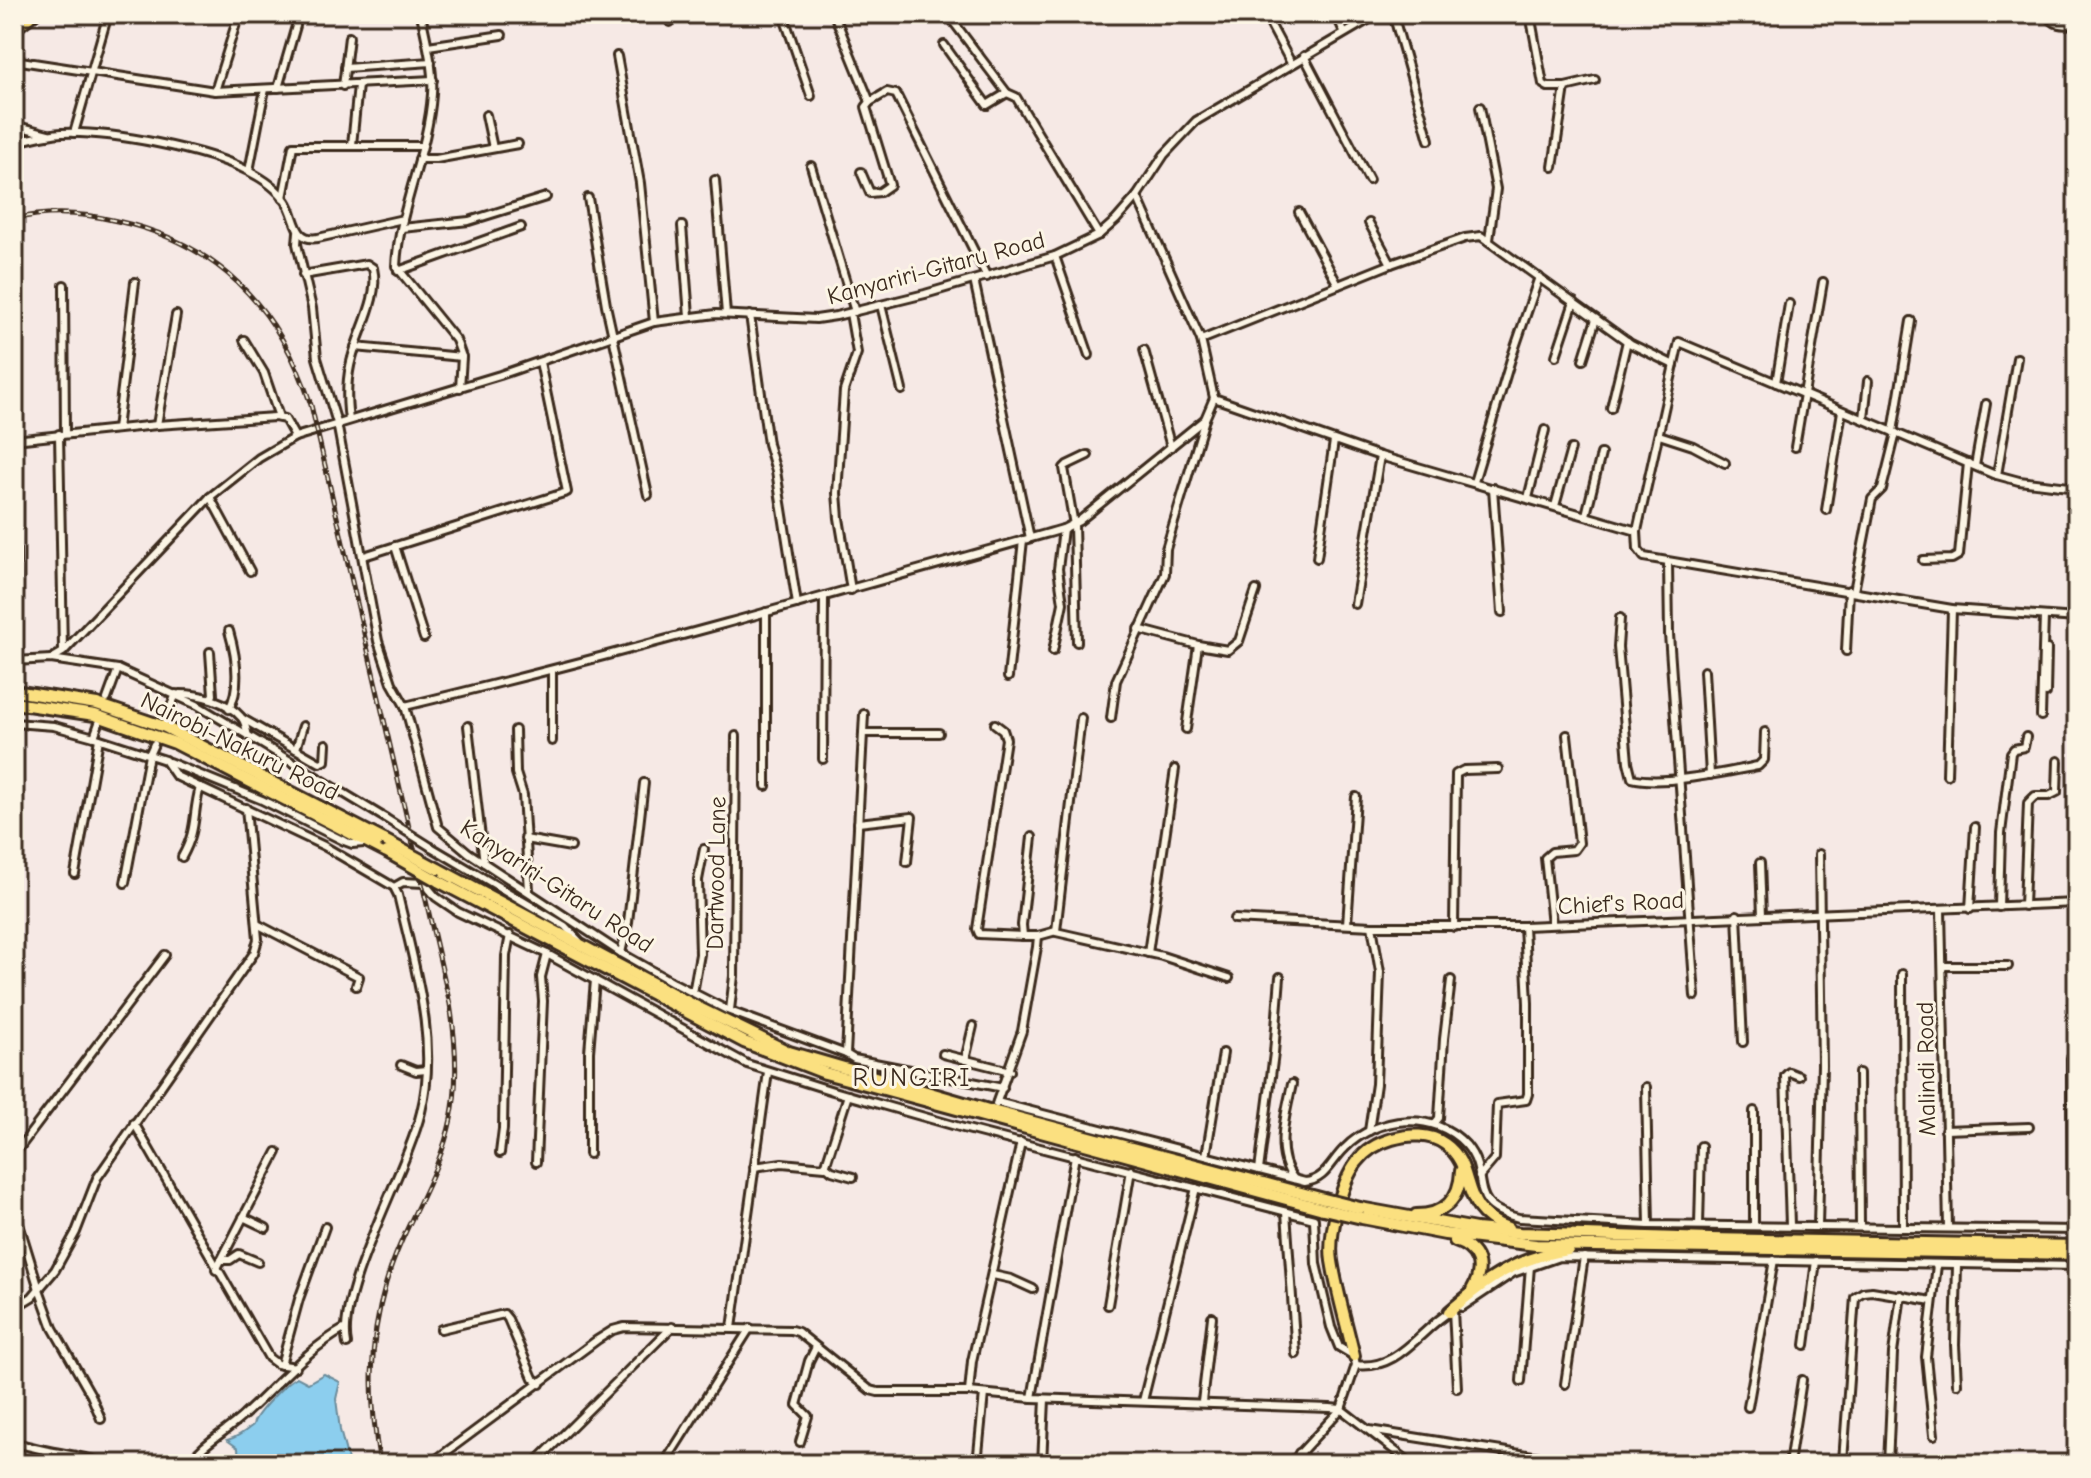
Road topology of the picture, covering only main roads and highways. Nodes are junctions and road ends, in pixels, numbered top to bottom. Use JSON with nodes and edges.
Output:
{"nodes":[{"id":1,"x":34,"y":14,"type":"edge"},
{"id":2,"x":14,"y":30,"type":"edge"},
{"id":3,"x":14,"y":691,"type":"edge"},
{"id":4,"x":14,"y":703,"type":"edge"},
{"id":5,"x":438,"y":875,"type":"junction"},
{"id":6,"x":1460,"y":1161,"type":"junction"},
{"id":7,"x":1323,"y":1204,"type":"junction"},
{"id":8,"x":1361,"y":1213,"type":"junction"},
{"id":9,"x":1386,"y":1214,"type":"junction"},
{"id":10,"x":1394,"y":1225,"type":"junction"},
{"id":11,"x":1520,"y":1233,"type":"junction"},
{"id":12,"x":1626,"y":1246,"type":"junction"},
{"id":13,"x":2077,"y":1246,"type":"edge"},
{"id":14,"x":1980,"y":1248,"type":"junction"},
{"id":15,"x":2077,"y":1254,"type":"edge"},
{"id":16,"x":1468,"y":1295,"type":"junction"},
{"id":17,"x":1451,"y":1311,"type":"road end"},
{"id":18,"x":1355,"y":1361,"type":"road end"}],
"edges":[{"from":1,"to":2,"type":"main road"},
{"from":3,"to":5,"type":"highway","name":"Nairobi-Nakuru Road","bridge":true},
{"from":4,"to":5,"type":"highway","name":"Nairobi-Nakuru Road","bridge":true},
{"from":5,"to":7,"type":"highway"},
{"from":5,"to":7,"type":"highway"},
{"from":6,"to":9,"type":"highway"},
{"from":6,"to":11,"type":"highway"},
{"from":6,"to":18,"type":"highway"},
{"from":7,"to":8,"type":"highway","bridge":true},
{"from":8,"to":9,"type":"highway"},
{"from":8,"to":10,"type":"highway"},
{"from":9,"to":11,"type":"highway"},
{"from":10,"to":12,"type":"highway"},
{"from":10,"to":16,"type":"highway"},
{"from":11,"to":14,"type":"highway"},
{"from":12,"to":14,"type":"highway"},
{"from":12,"to":16,"type":"highway"},
{"from":13,"to":14,"type":"highway"},
{"from":14,"to":15,"type":"highway"},
{"from":16,"to":17,"type":"highway"}]}
